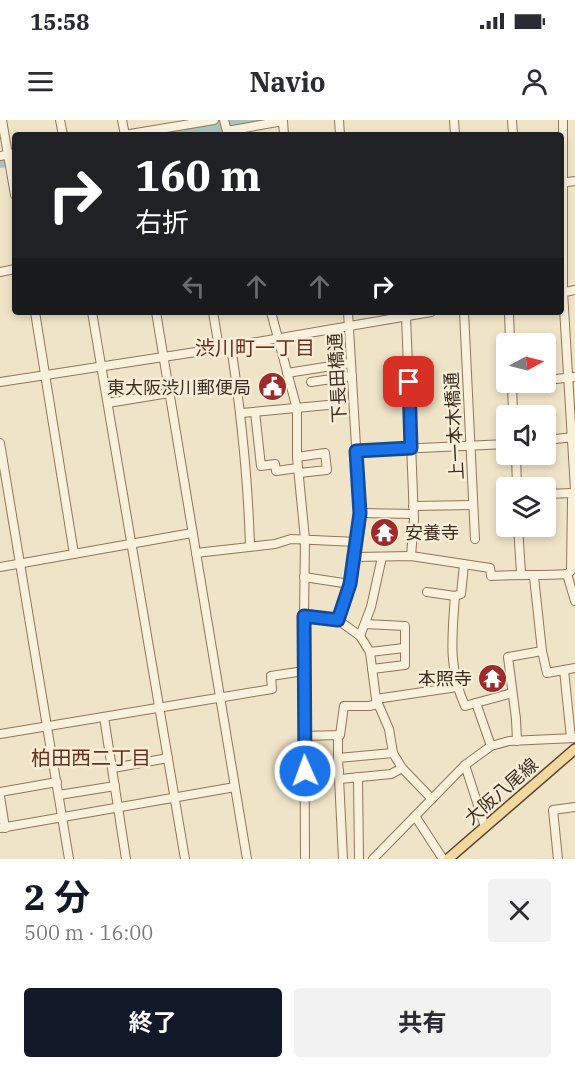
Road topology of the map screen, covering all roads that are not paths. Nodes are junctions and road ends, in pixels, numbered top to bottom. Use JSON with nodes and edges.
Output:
{"nodes":[{"id":1,"x":2,"y":120,"type":"edge"},
{"id":2,"x":214,"y":120,"type":"edge"},
{"id":3,"x":226,"y":127,"type":"edge"},
{"id":4,"x":143,"y":132,"type":"edge"},
{"id":5,"x":284,"y":132,"type":"edge"},
{"id":6,"x":8,"y":157,"type":"edge"},
{"id":7,"x":12,"y":179,"type":"edge"},
{"id":8,"x":564,"y":311,"type":"edge"},
{"id":9,"x":35,"y":315,"type":"edge"},
{"id":10,"x":93,"y":315,"type":"edge"},
{"id":11,"x":157,"y":315,"type":"edge"},
{"id":12,"x":214,"y":315,"type":"edge"},
{"id":13,"x":272,"y":315,"type":"edge"},
{"id":14,"x":348,"y":315,"type":"edge"},
{"id":15,"x":412,"y":315,"type":"edge"},
{"id":16,"x":464,"y":315,"type":"edge"},
{"id":17,"x":509,"y":315,"type":"edge"},
{"id":18,"x":406,"y":316,"type":"junction"},
{"id":19,"x":349,"y":326,"type":"junction"},
{"id":20,"x":510,"y":333,"type":"edge"},
{"id":21,"x":277,"y":339,"type":"junction"},
{"id":22,"x":231,"y":346,"type":"junction"},
{"id":23,"x":219,"y":348,"type":"junction"},
{"id":24,"x":164,"y":357,"type":"junction"},
{"id":25,"x":351,"y":363,"type":"junction"},
{"id":26,"x":101,"y":365,"type":"junction"},
{"id":27,"x":287,"y":373,"type":"junction"},
{"id":28,"x":45,"y":374,"type":"junction"},
{"id":29,"x":352,"y":376,"type":"junction"},
{"id":30,"x":571,"y":377,"type":"edge"},
{"id":31,"x":556,"y":379,"type":"edge"},
{"id":32,"x":0,"y":382,"type":"edge"},
{"id":33,"x":310,"y":382,"type":"dead end"},
{"id":34,"x":169,"y":393,"type":"junction"},
{"id":35,"x":108,"y":403,"type":"junction"},
{"id":36,"x":328,"y":405,"type":"dead end"},
{"id":37,"x":297,"y":410,"type":"junction"},
{"id":38,"x":255,"y":412,"type":"junction"},
{"id":39,"x":242,"y":413,"type":"junction"},
{"id":40,"x":573,"y":437,"type":"edge"},
{"id":41,"x":556,"y":439,"type":"edge"},
{"id":42,"x":0,"y":443,"type":"edge"},
{"id":43,"x":496,"y":445,"type":"edge"},
{"id":44,"x":470,"y":446,"type":"junction"},
{"id":45,"x":411,"y":448,"type":"junction"},
{"id":46,"x":356,"y":451,"type":"junction"},
{"id":47,"x":297,"y":457,"type":"junction"},
{"id":48,"x":298,"y":471,"type":"junction"},
{"id":49,"x":3,"y":475,"type":"edge"},
{"id":50,"x":556,"y":494,"type":"edge"},
{"id":51,"x":574,"y":496,"type":"edge"},
{"id":52,"x":473,"y":505,"type":"junction"},
{"id":53,"x":413,"y":510,"type":"junction"},
{"id":54,"x":360,"y":513,"type":"junction"},
{"id":55,"x":192,"y":533,"type":"junction"},
{"id":56,"x":519,"y":537,"type":"edge"},
{"id":57,"x":305,"y":539,"type":"junction"},
{"id":58,"x":475,"y":539,"type":"dead end"},
{"id":59,"x":357,"y":542,"type":"junction"},
{"id":60,"x":131,"y":544,"type":"junction"},
{"id":61,"x":250,"y":546,"type":"junction"},
{"id":62,"x":196,"y":553,"type":"junction"},
{"id":63,"x":74,"y":554,"type":"junction"},
{"id":64,"x":411,"y":556,"type":"junction"},
{"id":65,"x":355,"y":557,"type":"junction"},
{"id":66,"x":382,"y":557,"type":"junction"},
{"id":67,"x":20,"y":564,"type":"junction"},
{"id":68,"x":464,"y":565,"type":"junction"},
{"id":69,"x":0,"y":567,"type":"edge"},
{"id":70,"x":571,"y":572,"type":"edge"},
{"id":71,"x":521,"y":573,"type":"junction"},
{"id":72,"x":304,"y":577,"type":"junction"},
{"id":73,"x":534,"y":577,"type":"junction"},
{"id":74,"x":350,"y":584,"type":"junction"},
{"id":75,"x":427,"y":592,"type":"dead end"},
{"id":76,"x":455,"y":596,"type":"junction"},
{"id":77,"x":575,"y":601,"type":"edge"},
{"id":78,"x":304,"y":616,"type":"junction"},
{"id":79,"x":338,"y":620,"type":"junction"},
{"id":80,"x":365,"y":624,"type":"junction"},
{"id":81,"x":360,"y":636,"type":"junction"},
{"id":82,"x":404,"y":648,"type":"junction"},
{"id":83,"x":542,"y":651,"type":"junction"},
{"id":84,"x":370,"y":652,"type":"junction"},
{"id":85,"x":575,"y":668,"type":"edge"},
{"id":86,"x":372,"y":669,"type":"junction"},
{"id":87,"x":564,"y":670,"type":"junction"},
{"id":88,"x":304,"y":671,"type":"junction"},
{"id":89,"x":457,"y":687,"type":"junction"},
{"id":90,"x":512,"y":693,"type":"junction"},
{"id":91,"x":220,"y":698,"type":"junction"},
{"id":92,"x":377,"y":702,"type":"junction"},
{"id":93,"x":476,"y":703,"type":"junction"},
{"id":94,"x":159,"y":707,"type":"junction"},
{"id":95,"x":104,"y":717,"type":"junction"},
{"id":96,"x":48,"y":726,"type":"junction"},
{"id":97,"x":0,"y":734,"type":"edge"},
{"id":98,"x":338,"y":735,"type":"junction"},
{"id":99,"x":304,"y":736,"type":"junction"},
{"id":100,"x":573,"y":738,"type":"edge"},
{"id":101,"x":517,"y":741,"type":"junction"},
{"id":102,"x":491,"y":746,"type":"junction"},
{"id":103,"x":575,"y":749,"type":"edge"},
{"id":104,"x":393,"y":753,"type":"junction"},
{"id":105,"x":168,"y":758,"type":"junction"},
{"id":106,"x":338,"y":758,"type":"junction"},
{"id":107,"x":465,"y":765,"type":"junction"},
{"id":108,"x":113,"y":768,"type":"junction"},
{"id":109,"x":402,"y":768,"type":"junction"},
{"id":110,"x":305,"y":771,"type":"junction"},
{"id":111,"x":339,"y":775,"type":"junction"},
{"id":112,"x":358,"y":777,"type":"junction"},
{"id":113,"x":57,"y":782,"type":"junction"},
{"id":114,"x":115,"y":786,"type":"junction"},
{"id":115,"x":236,"y":787,"type":"junction"},
{"id":116,"x":0,"y":794,"type":"edge"},
{"id":117,"x":59,"y":795,"type":"junction"},
{"id":118,"x":175,"y":798,"type":"junction"},
{"id":119,"x":432,"y":799,"type":"junction"},
{"id":120,"x":575,"y":807,"type":"edge"},
{"id":121,"x":118,"y":808,"type":"junction"},
{"id":122,"x":415,"y":816,"type":"junction"},
{"id":123,"x":62,"y":818,"type":"junction"},
{"id":124,"x":485,"y":827,"type":"junction"},
{"id":125,"x":3,"y":828,"type":"edge"},
{"id":126,"x":377,"y":858,"type":"edge"},
{"id":127,"x":69,"y":859,"type":"edge"},
{"id":128,"x":126,"y":859,"type":"edge"},
{"id":129,"x":185,"y":859,"type":"edge"},
{"id":130,"x":247,"y":859,"type":"edge"},
{"id":131,"x":305,"y":859,"type":"edge"},
{"id":132,"x":343,"y":859,"type":"edge"},
{"id":133,"x":359,"y":859,"type":"edge"},
{"id":134,"x":443,"y":859,"type":"edge"},
{"id":135,"x":448,"y":859,"type":"edge"},
{"id":136,"x":558,"y":859,"type":"edge"}],
"edges":[{"from":1,"to":6,"type":"street"},
{"from":2,"to":4,"type":"street"},
{"from":3,"to":5,"type":"street"},
{"from":6,"to":7,"type":"street"},
{"from":8,"to":30,"type":"street"},
{"from":9,"to":28,"type":"street"},
{"from":10,"to":26,"type":"street"},
{"from":11,"to":24,"type":"street"},
{"from":12,"to":23,"type":"street"},
{"from":13,"to":21,"type":"street"},
{"from":14,"to":19,"type":"street","name":"下長田橋通"},
{"from":15,"to":18,"type":"street"},
{"from":16,"to":44,"type":"street","name":"上一本木橋通"},
{"from":17,"to":20,"type":"street"},
{"from":18,"to":19,"type":"street"},
{"from":18,"to":45,"type":"street"},
{"from":19,"to":21,"type":"street"},
{"from":19,"to":25,"type":"street","name":"下長田橋通"},
{"from":21,"to":22,"type":"street"},
{"from":21,"to":27,"type":"street"},
{"from":22,"to":23,"type":"street"},
{"from":22,"to":39,"type":"street"},
{"from":23,"to":24,"type":"street"},
{"from":24,"to":26,"type":"street"},
{"from":24,"to":34,"type":"street"},
{"from":25,"to":27,"type":"street"},
{"from":25,"to":29,"type":"street","name":"下長田橋通"},
{"from":26,"to":28,"type":"street"},
{"from":26,"to":35,"type":"street"},
{"from":27,"to":37,"type":"street"},
{"from":28,"to":32,"type":"street"},
{"from":28,"to":63,"type":"street"},
{"from":29,"to":33,"type":"street"},
{"from":29,"to":46,"type":"street","name":"下長田橋通"},
{"from":30,"to":31,"type":"street"},
{"from":30,"to":40,"type":"street"},
{"from":34,"to":35,"type":"street"},
{"from":34,"to":55,"type":"street"},
{"from":35,"to":60,"type":"street"},
{"from":36,"to":37,"type":"street"},
{"from":37,"to":38,"type":"street"},
{"from":37,"to":47,"type":"street"},
{"from":38,"to":39,"type":"street"},
{"from":38,"to":48,"type":"street"},
{"from":39,"to":61,"type":"street"},
{"from":40,"to":41,"type":"street"},
{"from":40,"to":51,"type":"street"},
{"from":42,"to":49,"type":"street"},
{"from":43,"to":44,"type":"street"},
{"from":44,"to":45,"type":"street"},
{"from":44,"to":52,"type":"street","name":"上一本木橋通"},
{"from":45,"to":46,"type":"street"},
{"from":45,"to":53,"type":"street"},
{"from":46,"to":54,"type":"street","name":"下長田橋通"},
{"from":47,"to":48,"type":"street"},
{"from":47,"to":48,"type":"street"},
{"from":48,"to":57,"type":"street"},
{"from":49,"to":67,"type":"street"},
{"from":50,"to":51,"type":"street"},
{"from":51,"to":70,"type":"street"},
{"from":52,"to":53,"type":"street"},
{"from":52,"to":58,"type":"street","name":"上一本木橋通"},
{"from":53,"to":54,"type":"street"},
{"from":53,"to":64,"type":"street"},
{"from":54,"to":59,"type":"street","name":"下長田橋通"},
{"from":55,"to":60,"type":"street"},
{"from":55,"to":62,"type":"street"},
{"from":56,"to":71,"type":"street"},
{"from":57,"to":59,"type":"street"},
{"from":57,"to":61,"type":"street"},
{"from":57,"to":72,"type":"street"},
{"from":59,"to":65,"type":"street","name":"下長田橋通"},
{"from":60,"to":63,"type":"street"},
{"from":60,"to":94,"type":"street"},
{"from":61,"to":62,"type":"street"},
{"from":62,"to":91,"type":"street"},
{"from":63,"to":67,"type":"street"},
{"from":64,"to":66,"type":"street"},
{"from":64,"to":68,"type":"street"},
{"from":65,"to":66,"type":"street"},
{"from":65,"to":74,"type":"street","name":"下長田橋通"},
{"from":66,"to":80,"type":"street"},
{"from":67,"to":69,"type":"street"},
{"from":67,"to":96,"type":"street"},
{"from":68,"to":71,"type":"street"},
{"from":68,"to":76,"type":"street"},
{"from":70,"to":73,"type":"street"},
{"from":70,"to":77,"type":"street"},
{"from":71,"to":73,"type":"street"},
{"from":72,"to":74,"type":"street"},
{"from":72,"to":78,"type":"street"},
{"from":73,"to":83,"type":"street"},
{"from":74,"to":79,"type":"street","name":"下長田橋通"},
{"from":75,"to":76,"type":"street"},
{"from":76,"to":89,"type":"street"},
{"from":78,"to":79,"type":"street"},
{"from":78,"to":88,"type":"street"},
{"from":79,"to":81,"type":"street"},
{"from":80,"to":81,"type":"street"},
{"from":80,"to":82,"type":"street"},
{"from":81,"to":84,"type":"street"},
{"from":82,"to":84,"type":"street"},
{"from":82,"to":86,"type":"street"},
{"from":83,"to":87,"type":"street"},
{"from":83,"to":90,"type":"street"},
{"from":84,"to":86,"type":"street"},
{"from":85,"to":87,"type":"street"},
{"from":86,"to":92,"type":"street"},
{"from":87,"to":100,"type":"street"},
{"from":88,"to":91,"type":"street"},
{"from":88,"to":99,"type":"street"},
{"from":89,"to":92,"type":"street"},
{"from":89,"to":93,"type":"street"},
{"from":90,"to":93,"type":"street"},
{"from":90,"to":101,"type":"street"},
{"from":91,"to":94,"type":"street"},
{"from":91,"to":115,"type":"street"},
{"from":92,"to":98,"type":"street"},
{"from":92,"to":104,"type":"street"},
{"from":93,"to":102,"type":"street"},
{"from":94,"to":95,"type":"street"},
{"from":94,"to":105,"type":"street"},
{"from":95,"to":96,"type":"street"},
{"from":95,"to":108,"type":"street"},
{"from":96,"to":97,"type":"street"},
{"from":96,"to":113,"type":"street"},
{"from":98,"to":99,"type":"street"},
{"from":98,"to":106,"type":"street"},
{"from":99,"to":110,"type":"street"},
{"from":100,"to":101,"type":"street"},
{"from":101,"to":102,"type":"street"},
{"from":102,"to":107,"type":"street"},
{"from":103,"to":124,"type":"main road","name":"大阪八尾線"},
{"from":104,"to":106,"type":"street"},
{"from":104,"to":109,"type":"street"},
{"from":105,"to":108,"type":"street"},
{"from":105,"to":118,"type":"street"},
{"from":106,"to":111,"type":"street"},
{"from":107,"to":119,"type":"street"},
{"from":107,"to":124,"type":"street"},
{"from":108,"to":114,"type":"street"},
{"from":109,"to":112,"type":"street"},
{"from":109,"to":119,"type":"street"},
{"from":110,"to":111,"type":"street"},
{"from":110,"to":131,"type":"street"},
{"from":111,"to":112,"type":"street"},
{"from":111,"to":132,"type":"street"},
{"from":112,"to":133,"type":"street"},
{"from":113,"to":116,"type":"street"},
{"from":113,"to":117,"type":"street"},
{"from":114,"to":117,"type":"street"},
{"from":114,"to":121,"type":"street"},
{"from":115,"to":118,"type":"street"},
{"from":115,"to":130,"type":"street"},
{"from":116,"to":125,"type":"street"},
{"from":117,"to":123,"type":"street"},
{"from":118,"to":121,"type":"street"},
{"from":118,"to":129,"type":"street"},
{"from":119,"to":122,"type":"street"},
{"from":120,"to":136,"type":"street"},
{"from":121,"to":123,"type":"street"},
{"from":121,"to":128,"type":"street"},
{"from":122,"to":126,"type":"street"},
{"from":122,"to":134,"type":"street"},
{"from":123,"to":125,"type":"street"},
{"from":123,"to":127,"type":"street"},
{"from":124,"to":135,"type":"main road","name":"大阪八尾線"}]}
